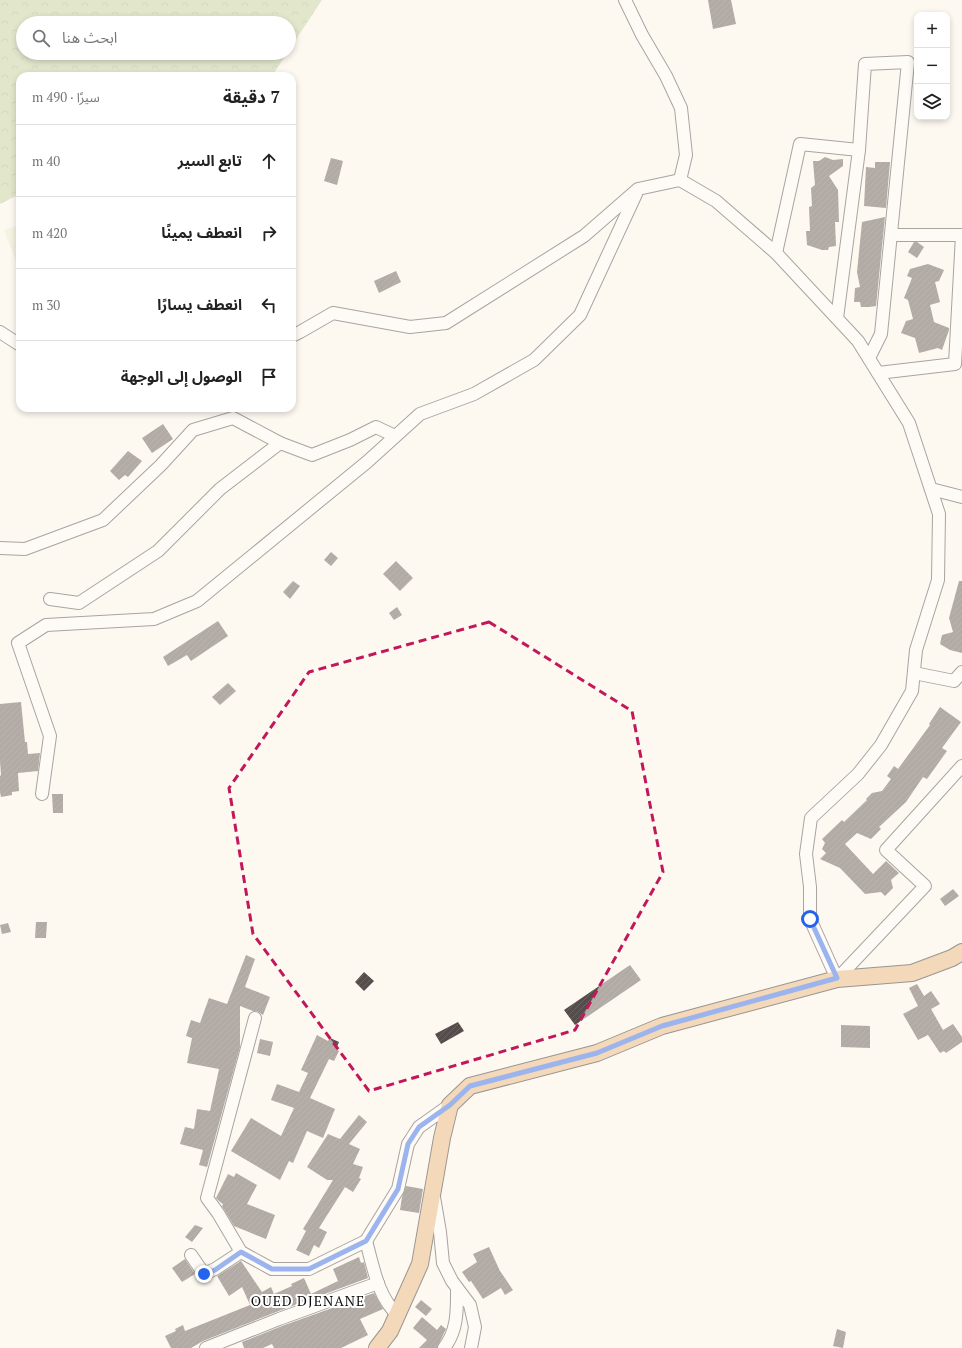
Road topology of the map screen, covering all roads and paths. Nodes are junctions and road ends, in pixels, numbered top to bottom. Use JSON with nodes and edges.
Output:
{"nodes":[{"id":1,"x":625,"y":0,"type":"edge"},
{"id":2,"x":859,"y":150,"type":"junction"},
{"id":3,"x":680,"y":180,"type":"junction"},
{"id":4,"x":638,"y":189,"type":"junction"},
{"id":5,"x":891,"y":234,"type":"junction"},
{"id":6,"x":962,"y":235,"type":"edge"},
{"id":7,"x":776,"y":253,"type":"junction"},
{"id":8,"x":837,"y":318,"type":"junction"},
{"id":9,"x":0,"y":332,"type":"edge"},
{"id":10,"x":296,"y":334,"type":"edge"},
{"id":11,"x":16,"y":342,"type":"edge"},
{"id":12,"x":869,"y":358,"type":"junction"},
{"id":13,"x":958,"y":364,"type":"edge"},
{"id":14,"x":878,"y":374,"type":"junction"},
{"id":15,"x":395,"y":436,"type":"junction"},
{"id":16,"x":280,"y":443,"type":"junction"},
{"id":17,"x":931,"y":489,"type":"junction"},
{"id":18,"x":962,"y":497,"type":"edge"},
{"id":19,"x":0,"y":548,"type":"edge"},
{"id":20,"x":50,"y":599,"type":"dead end"},
{"id":21,"x":962,"y":672,"type":"edge"},
{"id":22,"x":914,"y":673,"type":"junction"},
{"id":23,"x":962,"y":766,"type":"edge"},
{"id":24,"x":42,"y":794,"type":"dead end"},
{"id":25,"x":962,"y":952,"type":"edge"},
{"id":26,"x":837,"y":978,"type":"junction"},
{"id":27,"x":255,"y":1018,"type":"dead end"},
{"id":28,"x":450,"y":1105,"type":"junction"},
{"id":29,"x":433,"y":1190,"type":"junction"},
{"id":30,"x":366,"y":1241,"type":"junction"},
{"id":31,"x":241,"y":1252,"type":"junction"},
{"id":32,"x":191,"y":1255,"type":"dead end"},
{"id":33,"x":378,"y":1283,"type":"junction"},
{"id":34,"x":457,"y":1288,"type":"junction"},
{"id":35,"x":398,"y":1315,"type":"junction"},
{"id":36,"x":206,"y":1348,"type":"edge"},
{"id":37,"x":377,"y":1348,"type":"edge"},
{"id":38,"x":444,"y":1348,"type":"edge"},
{"id":39,"x":471,"y":1348,"type":"edge"}],
"edges":[{"from":1,"to":3,"type":"street"},
{"from":2,"to":5,"type":"street"},
{"from":2,"to":7,"type":"street"},
{"from":2,"to":8,"type":"street"},
{"from":3,"to":4,"type":"street"},
{"from":3,"to":7,"type":"street"},
{"from":4,"to":10,"type":"street"},
{"from":4,"to":15,"type":"street"},
{"from":5,"to":6,"type":"street"},
{"from":5,"to":12,"type":"street"},
{"from":6,"to":13,"type":"street"},
{"from":7,"to":8,"type":"street"},
{"from":8,"to":12,"type":"street"},
{"from":9,"to":11,"type":"street"},
{"from":12,"to":14,"type":"street"},
{"from":13,"to":14,"type":"street"},
{"from":14,"to":17,"type":"street"},
{"from":15,"to":16,"type":"street"},
{"from":15,"to":24,"type":"street"},
{"from":16,"to":19,"type":"street"},
{"from":16,"to":20,"type":"street"},
{"from":17,"to":18,"type":"street"},
{"from":17,"to":22,"type":"street"},
{"from":21,"to":22,"type":"street"},
{"from":22,"to":26,"type":"street"},
{"from":23,"to":26,"type":"street"},
{"from":25,"to":26,"type":"main road"},
{"from":26,"to":28,"type":"main road"},
{"from":27,"to":31,"type":"street"},
{"from":28,"to":29,"type":"main road"},
{"from":28,"to":30,"type":"street"},
{"from":29,"to":34,"type":"street"},
{"from":29,"to":35,"type":"main road"},
{"from":30,"to":31,"type":"street"},
{"from":30,"to":33,"type":"street"},
{"from":31,"to":32,"type":"street"},
{"from":33,"to":35,"type":"street"},
{"from":33,"to":36,"type":"street"},
{"from":34,"to":38,"type":"street"},
{"from":34,"to":39,"type":"street"},
{"from":35,"to":37,"type":"main road"}]}
